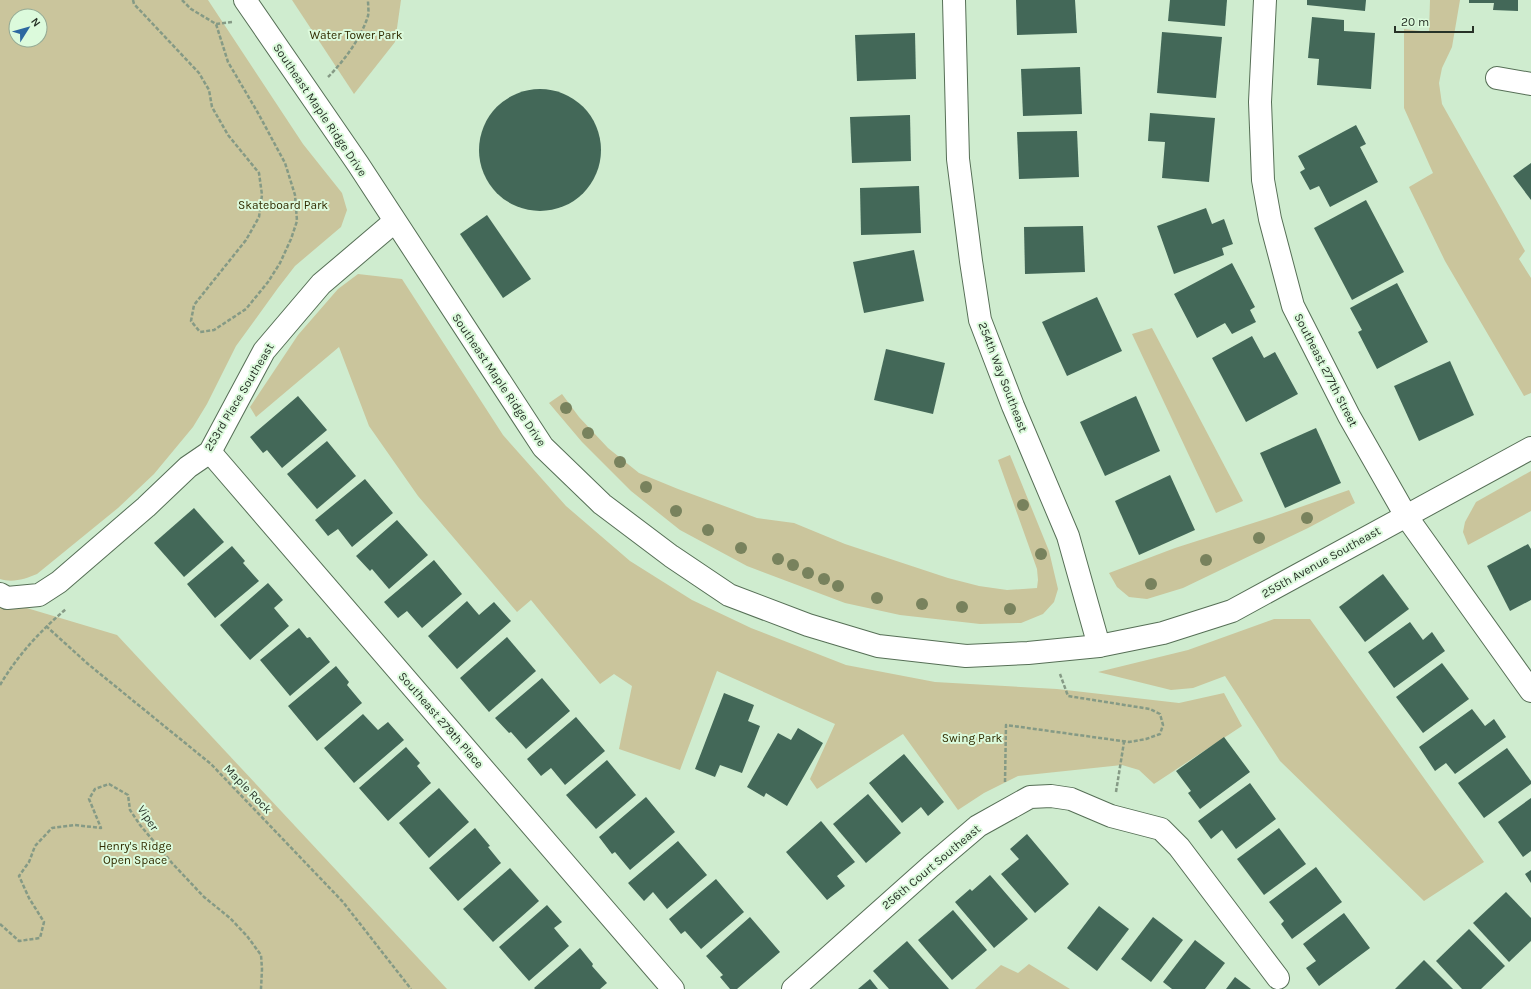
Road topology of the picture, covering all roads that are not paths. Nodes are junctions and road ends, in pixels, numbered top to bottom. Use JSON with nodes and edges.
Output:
{"nodes":[{"id":1,"x":245,"y":0,"type":"edge"},
{"id":2,"x":954,"y":0,"type":"edge"},
{"id":3,"x":1265,"y":0,"type":"edge"},
{"id":4,"x":1497,"y":78,"type":"dead end"},
{"id":5,"x":1531,"y":84,"type":"edge"},
{"id":6,"x":394,"y":222,"type":"junction"},
{"id":7,"x":1531,"y":448,"type":"edge"},
{"id":8,"x":210,"y":452,"type":"junction"},
{"id":9,"x":1406,"y":516,"type":"junction"},
{"id":10,"x":0,"y":594,"type":"edge"},
{"id":11,"x":1099,"y":646,"type":"junction"},
{"id":12,"x":1527,"y":677,"type":"edge"},
{"id":13,"x":1278,"y":978,"type":"dead end"},
{"id":14,"x":673,"y":989,"type":"edge"},
{"id":15,"x":793,"y":989,"type":"edge"}],
"edges":[{"from":1,"to":6,"type":"street","name":"Southeast Maple Ridge Drive"},
{"from":2,"to":11,"type":"street","name":"254th Way Southeast"},
{"from":3,"to":9,"type":"street","name":"Southeast 277th Street"},
{"from":4,"to":5,"type":"street"},
{"from":6,"to":8,"type":"street","name":"253rd Place Southeast"},
{"from":6,"to":11,"type":"street","name":"Southeast Maple Ridge Drive"},
{"from":7,"to":9,"type":"street","name":"255th Avenue Southeast"},
{"from":8,"to":10,"type":"street","name":"253rd Place Southeast"},
{"from":8,"to":14,"type":"street","name":"Southeast 279th Place"},
{"from":9,"to":11,"type":"street","name":"255th Avenue Southeast"},
{"from":9,"to":12,"type":"street","name":"Southeast 277th Street"},
{"from":13,"to":15,"type":"street","name":"256th Court Southeast"}]}
